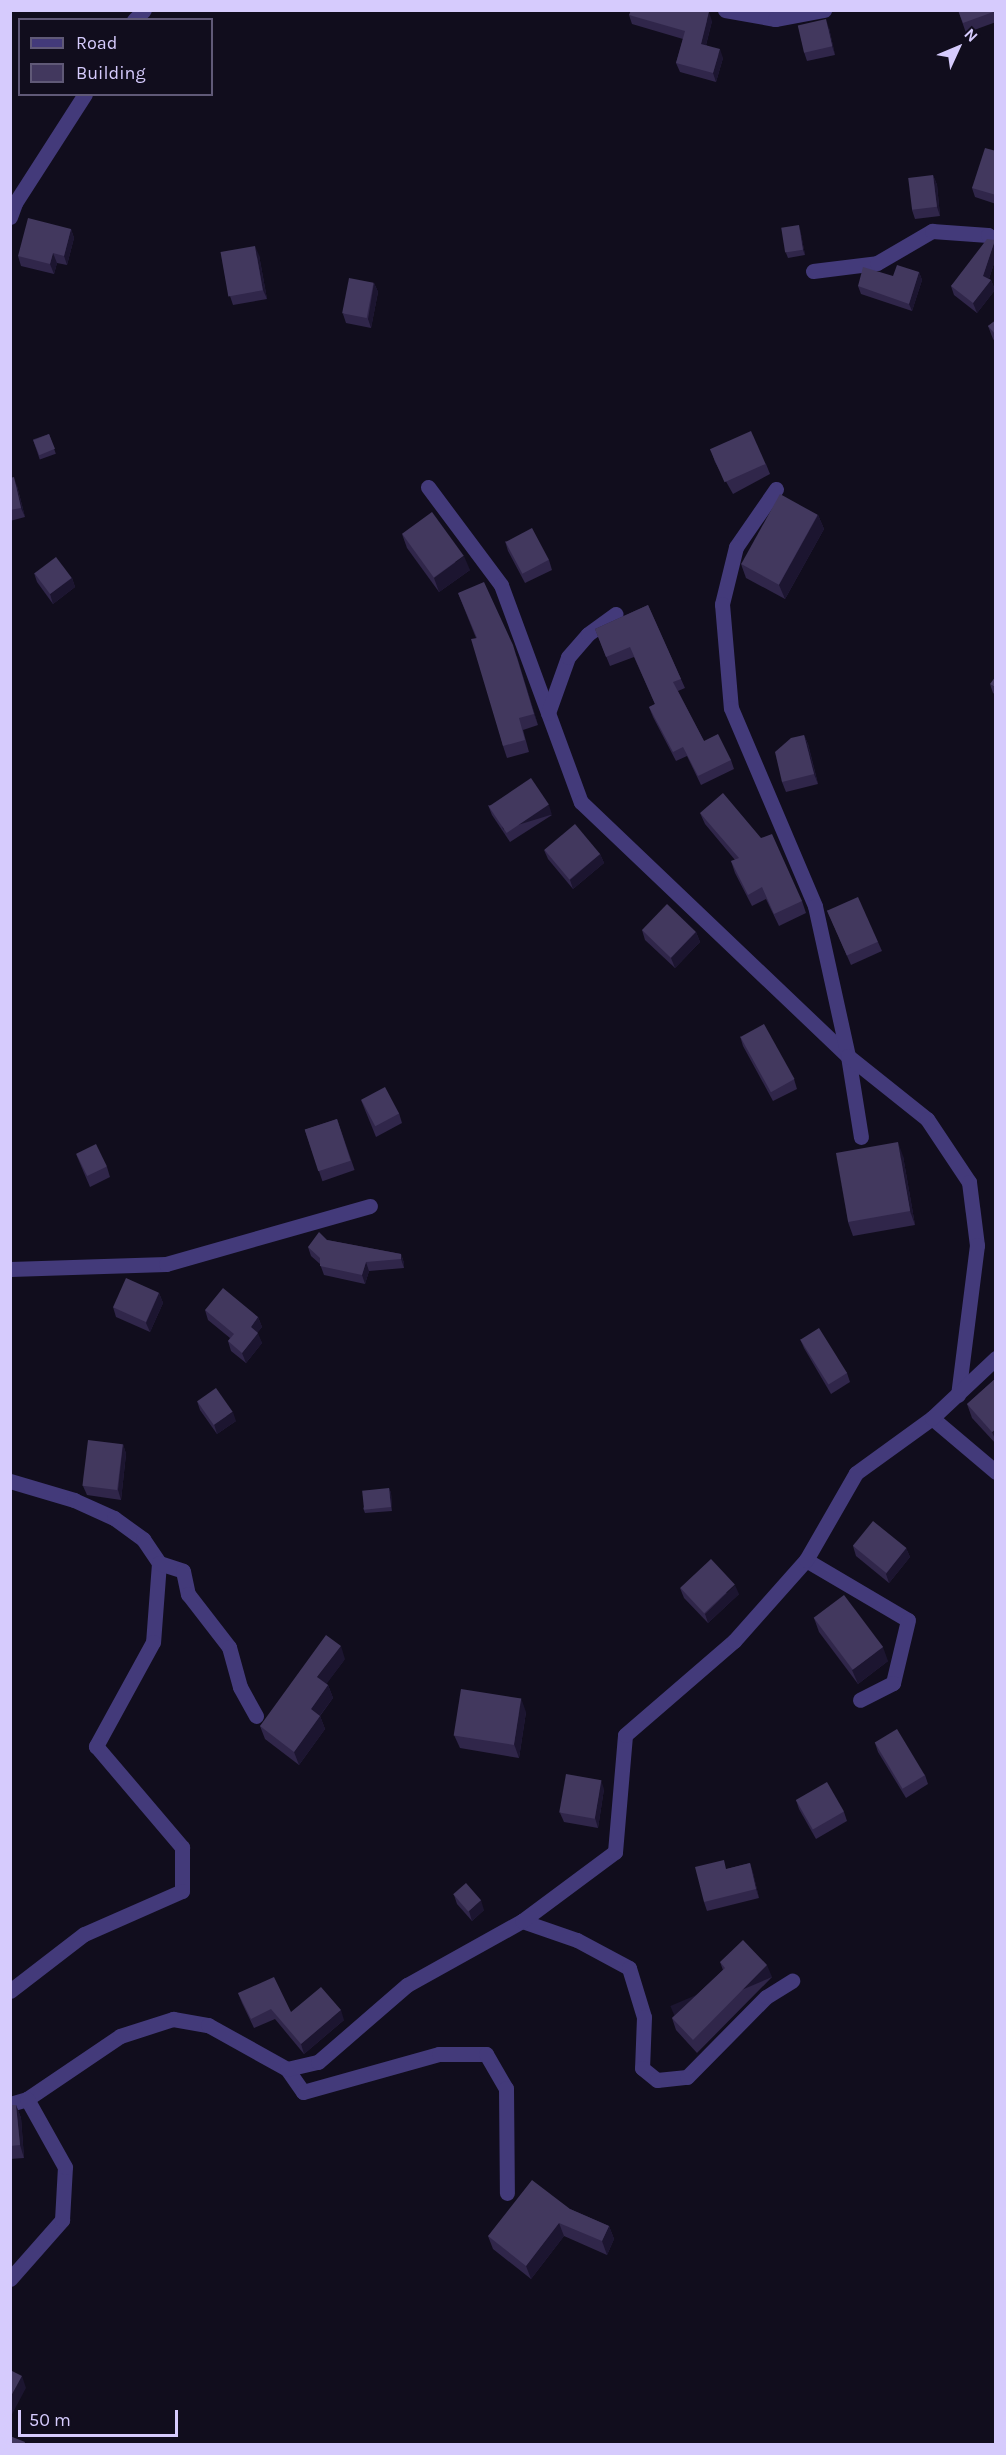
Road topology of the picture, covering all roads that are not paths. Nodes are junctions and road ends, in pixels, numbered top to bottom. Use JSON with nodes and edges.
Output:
{"nodes":[{"id":1,"x":725,"y":10,"type":"edge"},
{"id":2,"x":824,"y":10,"type":"edge"},
{"id":3,"x":84,"y":96,"type":"edge"},
{"id":4,"x":10,"y":217,"type":"edge"},
{"id":5,"x":996,"y":240,"type":"edge"},
{"id":6,"x":813,"y":271,"type":"dead end"},
{"id":7,"x":428,"y":487,"type":"dead end"},
{"id":8,"x":776,"y":489,"type":"dead end"},
{"id":9,"x":616,"y":614,"type":"dead end"},
{"id":10,"x":548,"y":713,"type":"junction"},
{"id":11,"x":848,"y":1056,"type":"junction"},
{"id":12,"x":861,"y":1137,"type":"dead end"},
{"id":13,"x":370,"y":1206,"type":"dead end"},
{"id":14,"x":10,"y":1269,"type":"edge"},
{"id":15,"x":996,"y":1358,"type":"edge"},
{"id":16,"x":958,"y":1395,"type":"junction"},
{"id":17,"x":932,"y":1418,"type":"junction"},
{"id":18,"x":996,"y":1472,"type":"edge"},
{"id":19,"x":10,"y":1481,"type":"edge"},
{"id":20,"x":807,"y":1560,"type":"junction"},
{"id":21,"x":159,"y":1563,"type":"junction"},
{"id":22,"x":860,"y":1700,"type":"dead end"},
{"id":23,"x":256,"y":1716,"type":"dead end"},
{"id":24,"x":522,"y":1921,"type":"junction"},
{"id":25,"x":792,"y":1981,"type":"dead end"},
{"id":26,"x":10,"y":1991,"type":"edge"},
{"id":27,"x":287,"y":2069,"type":"junction"},
{"id":28,"x":27,"y":2099,"type":"junction"},
{"id":29,"x":10,"y":2104,"type":"edge"},
{"id":30,"x":507,"y":2193,"type":"dead end"},
{"id":31,"x":10,"y":2279,"type":"edge"}],
"edges":[{"from":1,"to":2,"type":"street"},
{"from":3,"to":4,"type":"street"},
{"from":5,"to":6,"type":"street"},
{"from":7,"to":10,"type":"street"},
{"from":8,"to":11,"type":"street"},
{"from":9,"to":10,"type":"street"},
{"from":10,"to":11,"type":"street"},
{"from":11,"to":12,"type":"street"},
{"from":11,"to":16,"type":"street"},
{"from":13,"to":14,"type":"street"},
{"from":15,"to":16,"type":"street"},
{"from":16,"to":17,"type":"street"},
{"from":17,"to":18,"type":"street"},
{"from":17,"to":20,"type":"street"},
{"from":19,"to":21,"type":"street"},
{"from":20,"to":22,"type":"street"},
{"from":20,"to":24,"type":"street"},
{"from":21,"to":23,"type":"street"},
{"from":21,"to":26,"type":"street"},
{"from":24,"to":25,"type":"street"},
{"from":24,"to":27,"type":"street"},
{"from":27,"to":28,"type":"street"},
{"from":27,"to":30,"type":"street"},
{"from":28,"to":29,"type":"street"},
{"from":28,"to":31,"type":"street"}]}
